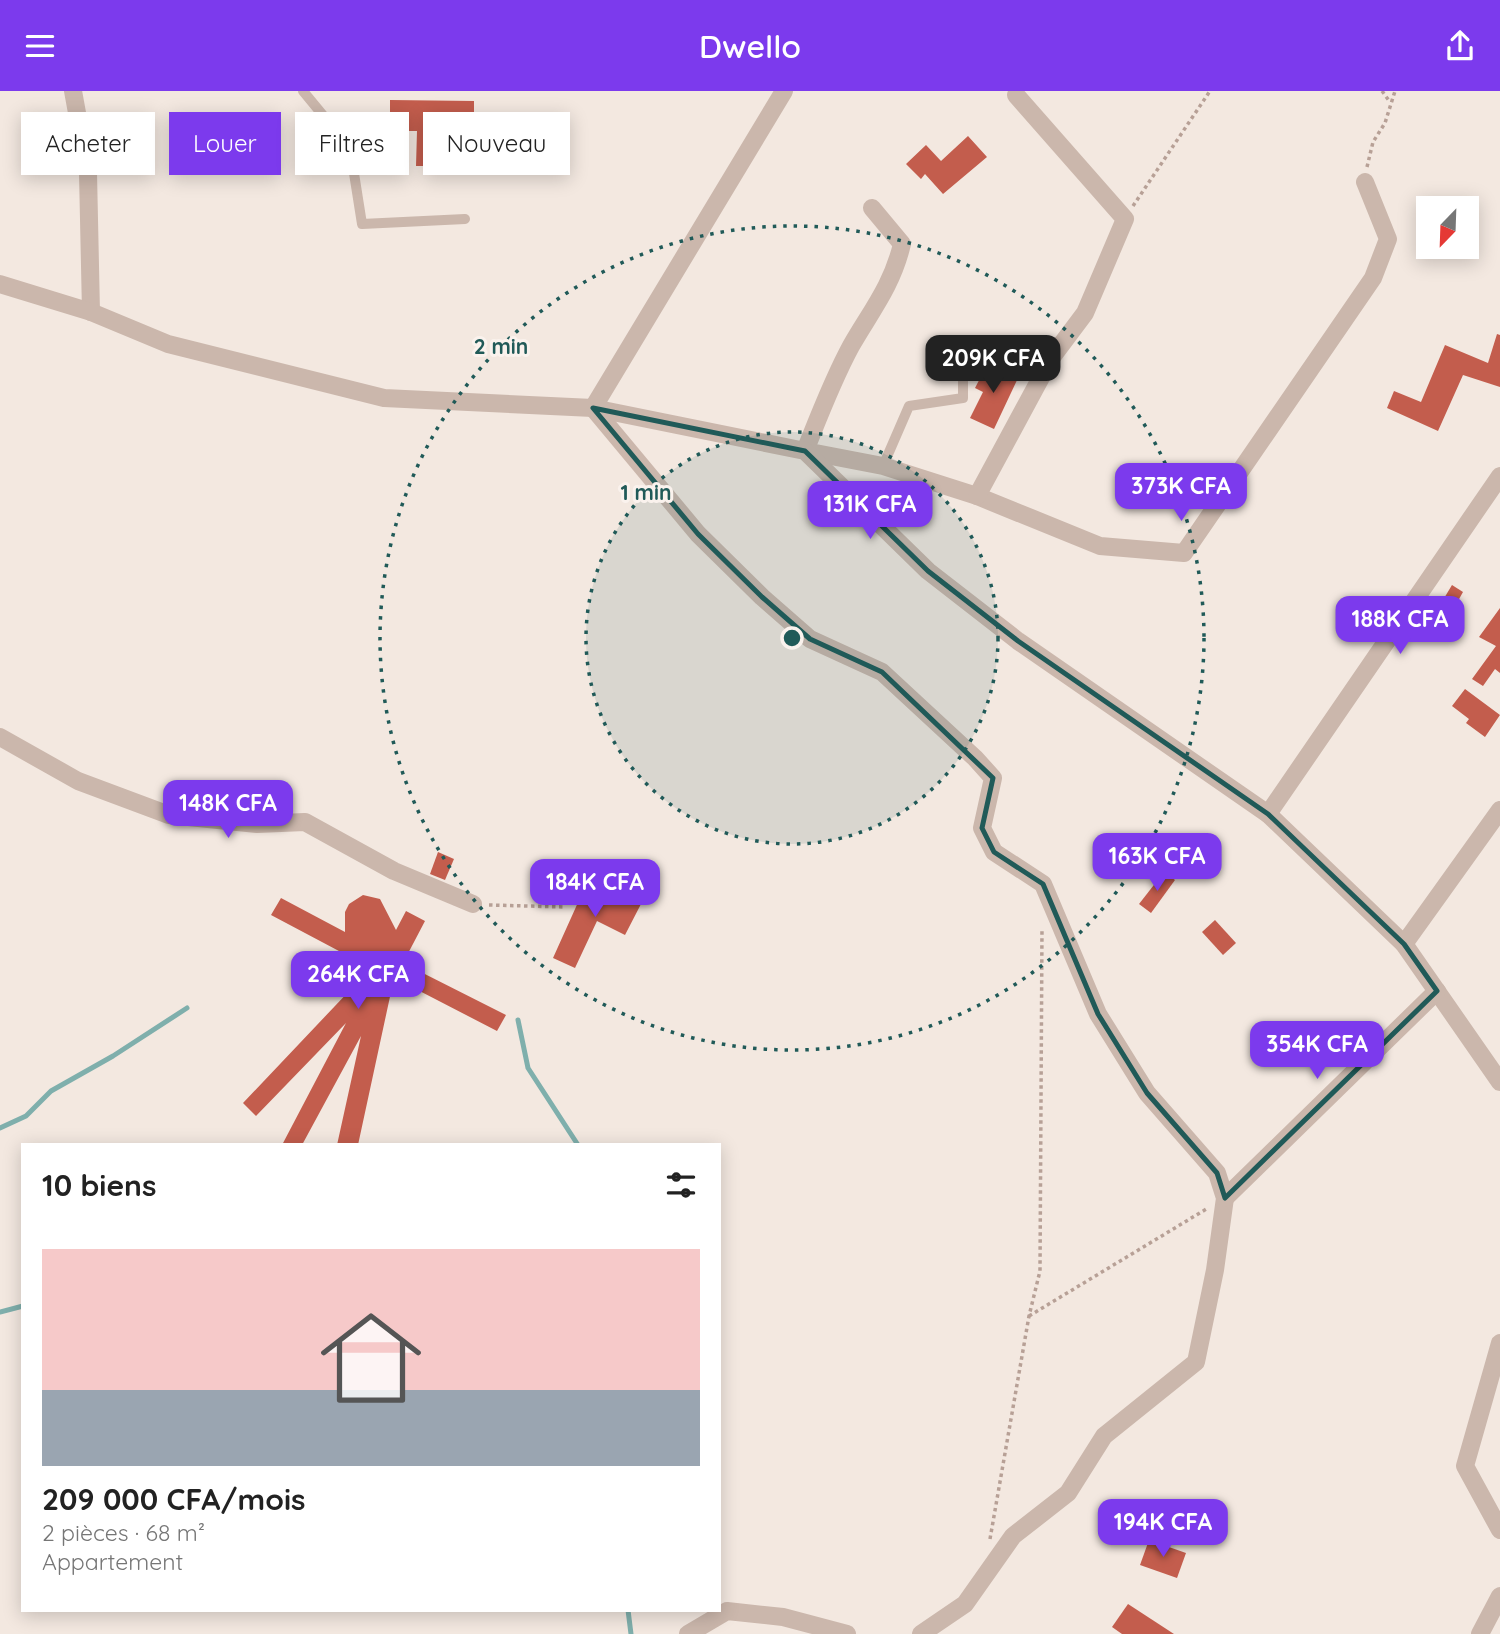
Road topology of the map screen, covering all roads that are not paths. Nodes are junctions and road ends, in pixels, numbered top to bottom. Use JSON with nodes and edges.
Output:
{"nodes":[{"id":1,"x":73,"y":91,"type":"edge"},
{"id":2,"x":303,"y":91,"type":"edge"},
{"id":3,"x":784,"y":91,"type":"edge"},
{"id":4,"x":1016,"y":95,"type":"dead end"},
{"id":5,"x":1365,"y":182,"type":"road end"},
{"id":6,"x":872,"y":208,"type":"dead end"},
{"id":7,"x":465,"y":219,"type":"dead end"},
{"id":8,"x":0,"y":284,"type":"edge"},
{"id":9,"x":91,"y":312,"type":"junction"},
{"id":10,"x":1012,"y":341,"type":"dead end"},
{"id":11,"x":593,"y":408,"type":"junction"},
{"id":12,"x":805,"y":451,"type":"junction"},
{"id":13,"x":883,"y":466,"type":"junction"},
{"id":14,"x":1500,"y":476,"type":"edge"},
{"id":15,"x":977,"y":496,"type":"junction"},
{"id":16,"x":0,"y":737,"type":"edge"},
{"id":17,"x":1500,"y":810,"type":"edge"},
{"id":18,"x":1268,"y":814,"type":"junction"},
{"id":19,"x":473,"y":904,"type":"road end"},
{"id":20,"x":1404,"y":944,"type":"junction"},
{"id":21,"x":1437,"y":991,"type":"junction"},
{"id":22,"x":1500,"y":1082,"type":"edge"},
{"id":23,"x":1224,"y":1198,"type":"junction"},
{"id":24,"x":1500,"y":1343,"type":"edge"},
{"id":25,"x":1500,"y":1530,"type":"edge"},
{"id":26,"x":1500,"y":1596,"type":"edge"},
{"id":27,"x":688,"y":1634,"type":"edge"},
{"id":28,"x":847,"y":1634,"type":"edge"},
{"id":29,"x":921,"y":1634,"type":"edge"},
{"id":30,"x":1480,"y":1634,"type":"edge"}],
"edges":[{"from":1,"to":9,"type":"street"},
{"from":2,"to":7,"type":"lane"},
{"from":3,"to":11,"type":"street"},
{"from":4,"to":15,"type":"street"},
{"from":5,"to":15,"type":"street"},
{"from":6,"to":12,"type":"street"},
{"from":8,"to":9,"type":"street"},
{"from":9,"to":11,"type":"street"},
{"from":10,"to":13,"type":"lane"},
{"from":11,"to":12,"type":"street"},
{"from":11,"to":23,"type":"street"},
{"from":12,"to":13,"type":"street"},
{"from":12,"to":18,"type":"street"},
{"from":13,"to":15,"type":"street"},
{"from":14,"to":18,"type":"street"},
{"from":16,"to":19,"type":"street"},
{"from":17,"to":20,"type":"street"},
{"from":18,"to":20,"type":"street"},
{"from":20,"to":21,"type":"street"},
{"from":21,"to":22,"type":"street"},
{"from":21,"to":23,"type":"street"},
{"from":23,"to":29,"type":"street"},
{"from":24,"to":25,"type":"street"},
{"from":26,"to":30,"type":"street"},
{"from":27,"to":28,"type":"street"}]}
